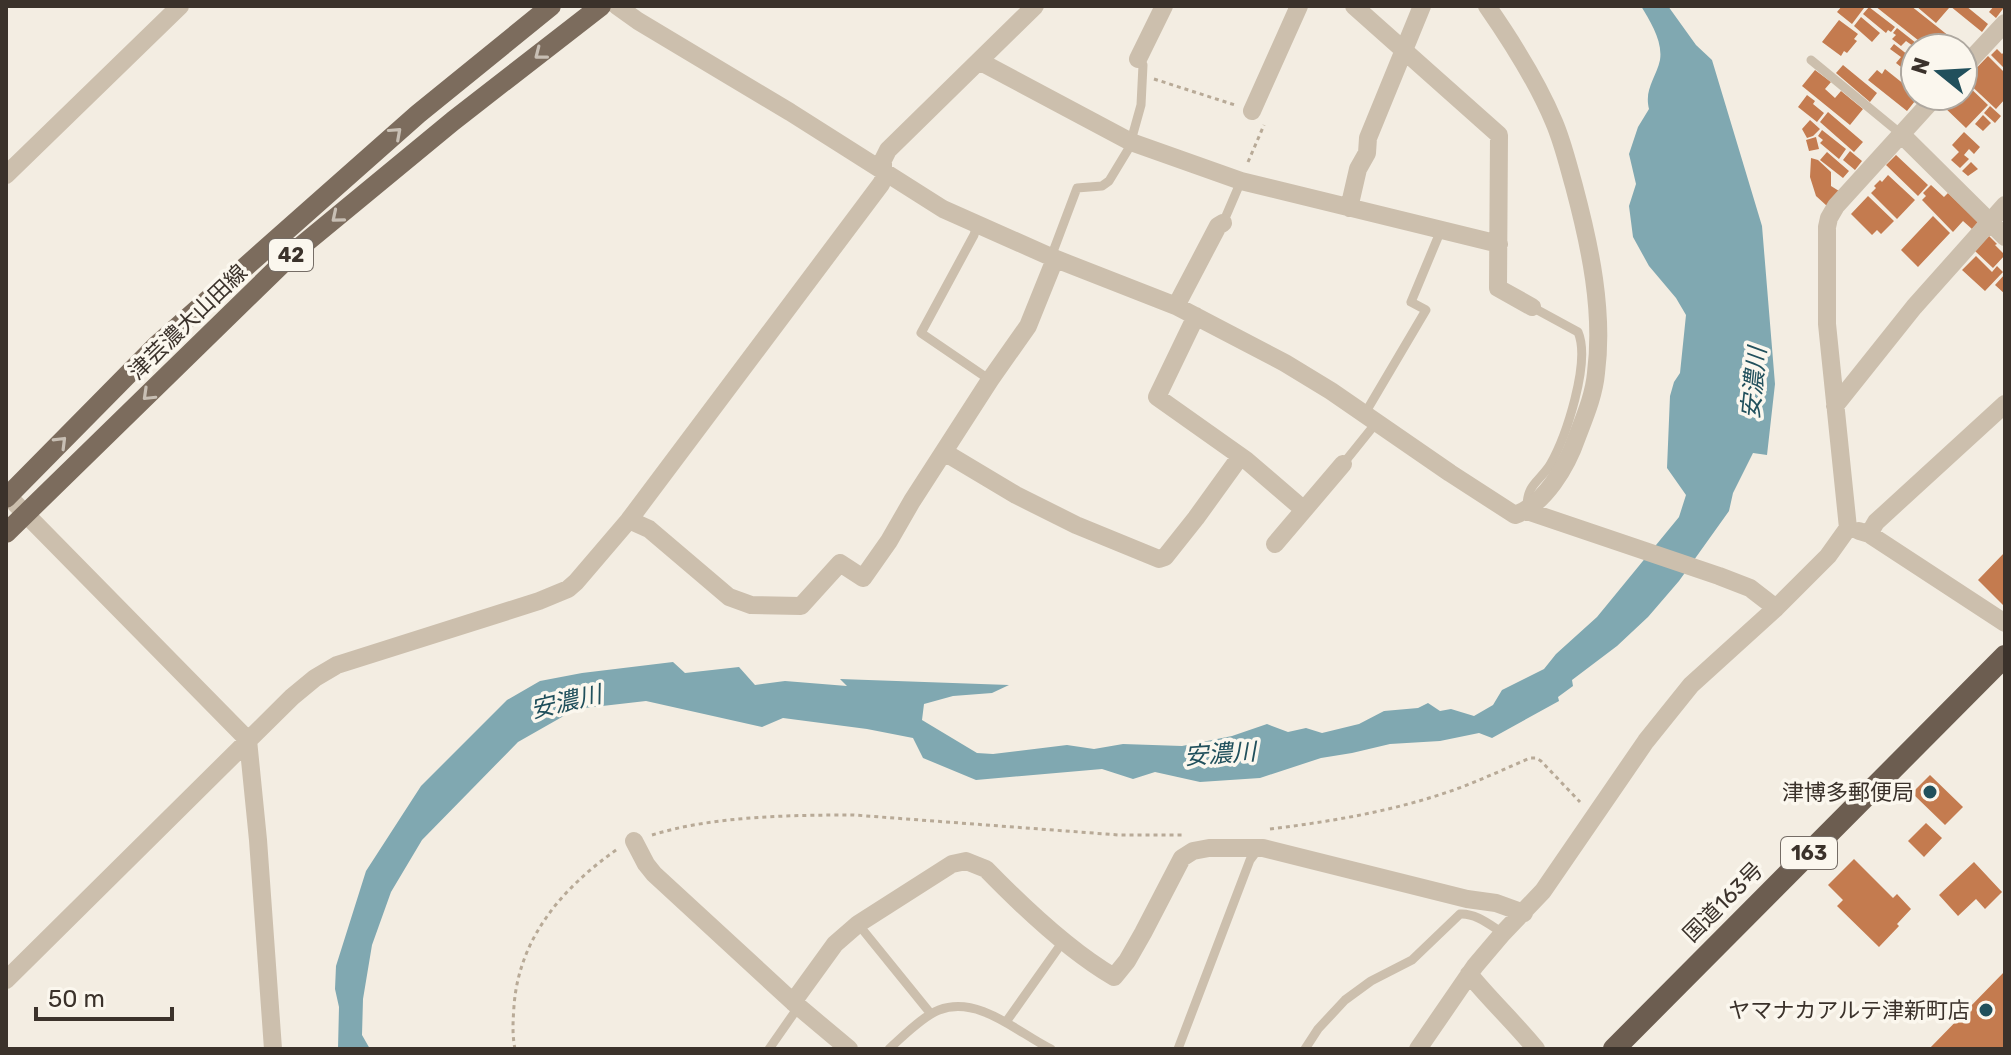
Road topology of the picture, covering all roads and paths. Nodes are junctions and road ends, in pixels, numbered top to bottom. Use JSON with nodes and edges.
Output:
{"nodes":[{"id":1,"x":180,"y":6,"type":"edge"},
{"id":2,"x":551,"y":6,"type":"edge"},
{"id":3,"x":601,"y":6,"type":"edge"},
{"id":4,"x":617,"y":6,"type":"edge"},
{"id":5,"x":1035,"y":6,"type":"edge"},
{"id":6,"x":1164,"y":6,"type":"edge"},
{"id":7,"x":1299,"y":6,"type":"edge"},
{"id":8,"x":1354,"y":6,"type":"edge"},
{"id":9,"x":1422,"y":6,"type":"edge"},
{"id":10,"x":1487,"y":6,"type":"edge"},
{"id":11,"x":2005,"y":23,"type":"edge"},
{"id":12,"x":1403,"y":50,"type":"junction"},
{"id":13,"x":1979,"y":51,"type":"edge"},
{"id":14,"x":1811,"y":60,"type":"dead end"},
{"id":15,"x":979,"y":61,"type":"junction"},
{"id":16,"x":1141,"y":67,"type":"junction"},
{"id":17,"x":1252,"y":111,"type":"junction"},
{"id":18,"x":1921,"y":112,"type":"edge"},
{"id":19,"x":1901,"y":134,"type":"junction"},
{"id":20,"x":1131,"y":142,"type":"junction"},
{"id":21,"x":885,"y":173,"type":"junction"},
{"id":22,"x":6,"y":175,"type":"edge"},
{"id":23,"x":1241,"y":181,"type":"junction"},
{"id":24,"x":2005,"y":205,"type":"edge"},
{"id":25,"x":1349,"y":208,"type":"junction"},
{"id":26,"x":1989,"y":222,"type":"junction"},
{"id":27,"x":1223,"y":223,"type":"joint"},
{"id":28,"x":977,"y":225,"type":"junction"},
{"id":29,"x":1441,"y":230,"type":"junction"},
{"id":30,"x":2005,"y":237,"type":"edge"},
{"id":31,"x":1499,"y":244,"type":"junction"},
{"id":32,"x":1053,"y":258,"type":"junction"},
{"id":33,"x":1176,"y":306,"type":"junction"},
{"id":34,"x":1532,"y":307,"type":"joint"},
{"id":35,"x":1196,"y":316,"type":"junction"},
{"id":36,"x":990,"y":380,"type":"junction"},
{"id":37,"x":2005,"y":404,"type":"edge"},
{"id":38,"x":1835,"y":406,"type":"junction"},
{"id":39,"x":1370,"y":419,"type":"junction"},
{"id":40,"x":944,"y":452,"type":"junction"},
{"id":41,"x":1240,"y":457,"type":"junction"},
{"id":42,"x":1343,"y":464,"type":"joint"},
{"id":43,"x":7,"y":496,"type":"edge"},
{"id":44,"x":1303,"y":509,"type":"junction"},
{"id":45,"x":1527,"y":511,"type":"junction"},
{"id":46,"x":26,"y":514,"type":"junction"},
{"id":47,"x":629,"y":520,"type":"junction"},
{"id":48,"x":1848,"y":528,"type":"junction"},
{"id":49,"x":6,"y":533,"type":"edge"},
{"id":50,"x":1869,"y":534,"type":"junction"},
{"id":51,"x":1275,"y":544,"type":"dead end"},
{"id":52,"x":1776,"y":608,"type":"junction"},
{"id":53,"x":2005,"y":623,"type":"edge"},
{"id":54,"x":2005,"y":656,"type":"edge"},
{"id":55,"x":248,"y":740,"type":"junction"},
{"id":56,"x":1530,"y":758,"type":"dead end"},
{"id":57,"x":1595,"y":814,"type":"junction"},
{"id":58,"x":634,"y":841,"type":"dead end"},
{"id":59,"x":1259,"y":848,"type":"junction"},
{"id":60,"x":1524,"y":913,"type":"junction"},
{"id":61,"x":858,"y":924,"type":"junction"},
{"id":62,"x":1503,"y":933,"type":"junction"},
{"id":63,"x":1064,"y":940,"type":"junction"},
{"id":64,"x":1469,"y":974,"type":"junction"},
{"id":65,"x":6,"y":980,"type":"edge"},
{"id":66,"x":796,"y":1004,"type":"junction"},
{"id":67,"x":931,"y":1014,"type":"junction"},
{"id":68,"x":1006,"y":1022,"type":"junction"},
{"id":69,"x":273,"y":1049,"type":"edge"},
{"id":70,"x":769,"y":1049,"type":"edge"},
{"id":71,"x":849,"y":1049,"type":"edge"},
{"id":72,"x":889,"y":1049,"type":"edge"},
{"id":73,"x":1051,"y":1049,"type":"edge"},
{"id":74,"x":1178,"y":1049,"type":"edge"},
{"id":75,"x":1305,"y":1049,"type":"edge"},
{"id":76,"x":1418,"y":1049,"type":"edge"},
{"id":77,"x":1536,"y":1049,"type":"edge"},
{"id":78,"x":1614,"y":1049,"type":"edge"}],
"edges":[{"from":1,"to":22,"type":"street"},
{"from":43,"to":2,"type":"main road","name":"津芸濃大山田線","number":"42","one_way":true},
{"from":3,"to":46,"type":"main road","name":"津芸濃大山田線","number":"42","one_way":true},
{"from":4,"to":21,"type":"street"},
{"from":5,"to":15,"type":"street"},
{"from":6,"to":16,"type":"street"},
{"from":7,"to":17,"type":"street"},
{"from":8,"to":12,"type":"street"},
{"from":9,"to":12,"type":"street"},
{"from":10,"to":45,"type":"street"},
{"from":11,"to":13,"type":"street"},
{"from":12,"to":25,"type":"street"},
{"from":12,"to":31,"type":"street"},
{"from":14,"to":19,"type":"lane"},
{"from":15,"to":20,"type":"street"},
{"from":15,"to":21,"type":"street"},
{"from":16,"to":17,"type":"path"},
{"from":16,"to":20,"type":"lane"},
{"from":17,"to":23,"type":"path"},
{"from":18,"to":19,"type":"street"},
{"from":19,"to":26,"type":"street"},
{"from":19,"to":38,"type":"street"},
{"from":20,"to":23,"type":"street"},
{"from":20,"to":32,"type":"lane"},
{"from":21,"to":28,"type":"street"},
{"from":21,"to":47,"type":"street"},
{"from":23,"to":25,"type":"street"},
{"from":23,"to":27,"type":"lane"},
{"from":24,"to":26,"type":"street"},
{"from":25,"to":29,"type":"street"},
{"from":26,"to":30,"type":"street"},
{"from":26,"to":38,"type":"street"},
{"from":27,"to":33,"type":"street"},
{"from":28,"to":32,"type":"street"},
{"from":28,"to":36,"type":"lane"},
{"from":29,"to":31,"type":"street"},
{"from":29,"to":39,"type":"lane"},
{"from":31,"to":34,"type":"street"},
{"from":32,"to":33,"type":"street"},
{"from":32,"to":36,"type":"street"},
{"from":33,"to":35,"type":"street"},
{"from":34,"to":45,"type":"lane"},
{"from":35,"to":39,"type":"street"},
{"from":35,"to":41,"type":"street"},
{"from":36,"to":40,"type":"street"},
{"from":37,"to":50,"type":"street"},
{"from":38,"to":48,"type":"street"},
{"from":39,"to":42,"type":"lane"},
{"from":39,"to":45,"type":"street"},
{"from":40,"to":41,"type":"street"},
{"from":40,"to":47,"type":"street"},
{"from":41,"to":44,"type":"street"},
{"from":42,"to":44,"type":"street"},
{"from":43,"to":46,"type":"street"},
{"from":44,"to":51,"type":"street"},
{"from":45,"to":52,"type":"street"},
{"from":46,"to":49,"type":"main road","name":"津芸濃大山田線","number":"42"},
{"from":46,"to":55,"type":"street"},
{"from":47,"to":55,"type":"street"},
{"from":48,"to":50,"type":"street"},
{"from":48,"to":52,"type":"street"},
{"from":50,"to":53,"type":"street"},
{"from":52,"to":57,"type":"street"},
{"from":54,"to":78,"type":"highway","name":"国道163号","number":"163"},
{"from":55,"to":65,"type":"street"},
{"from":55,"to":69,"type":"street"},
{"from":56,"to":57,"type":"path"},
{"from":57,"to":60,"type":"street"},
{"from":58,"to":66,"type":"street"},
{"from":59,"to":60,"type":"street"},
{"from":59,"to":63,"type":"street"},
{"from":59,"to":74,"type":"lane"},
{"from":60,"to":62,"type":"street"},
{"from":61,"to":63,"type":"street"},
{"from":61,"to":66,"type":"street"},
{"from":61,"to":67,"type":"lane"},
{"from":62,"to":64,"type":"street"},
{"from":62,"to":75,"type":"lane"},
{"from":63,"to":68,"type":"lane"},
{"from":64,"to":76,"type":"street"},
{"from":64,"to":77,"type":"street"},
{"from":66,"to":70,"type":"lane"},
{"from":66,"to":71,"type":"street"},
{"from":67,"to":68,"type":"lane"},
{"from":67,"to":72,"type":"lane"},
{"from":68,"to":73,"type":"lane"}]}
